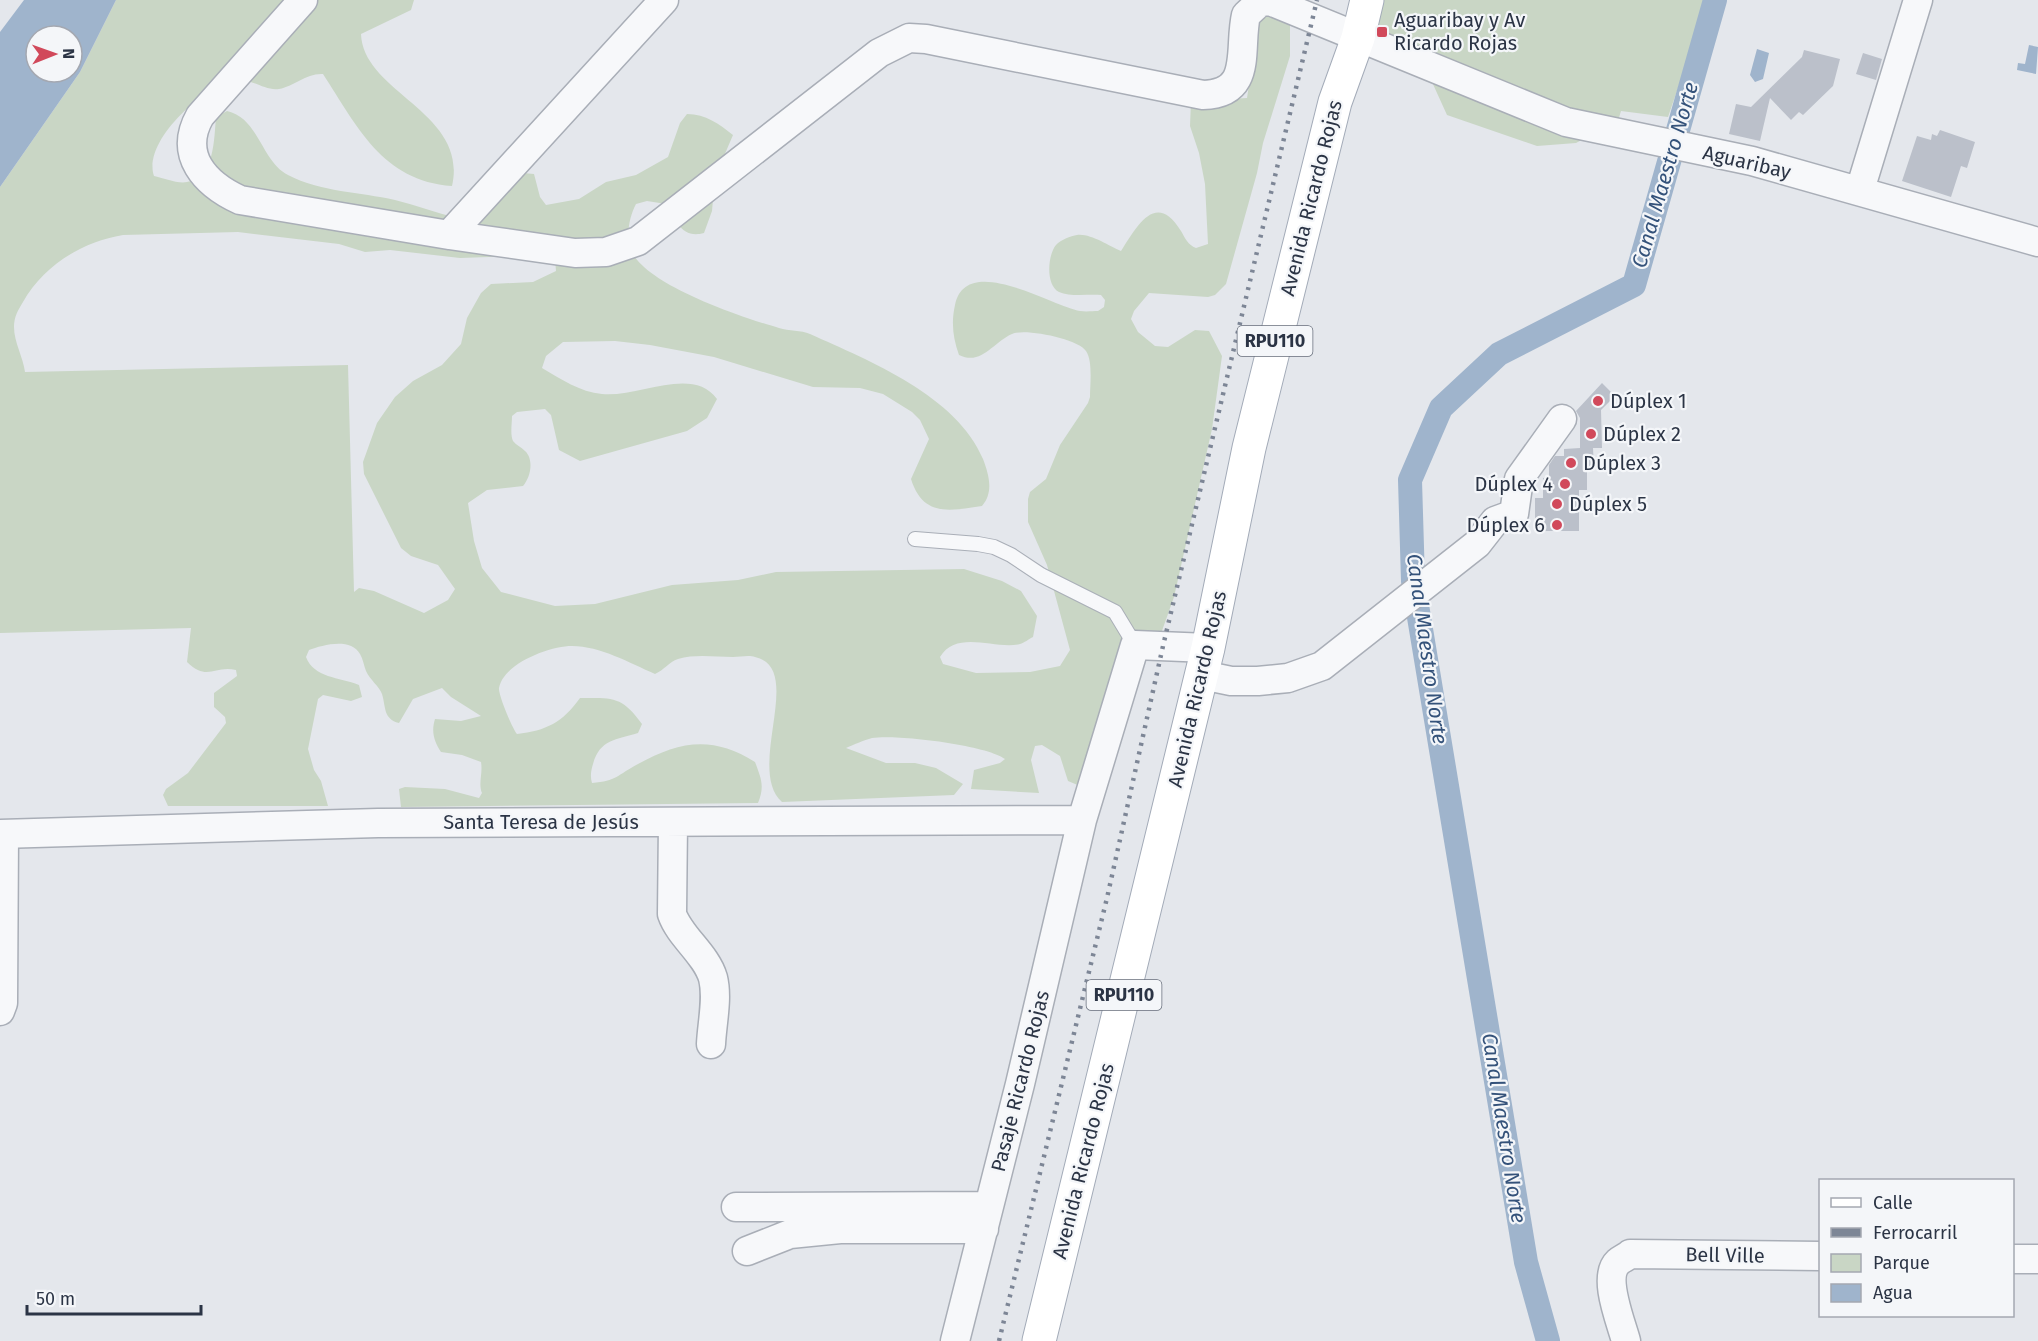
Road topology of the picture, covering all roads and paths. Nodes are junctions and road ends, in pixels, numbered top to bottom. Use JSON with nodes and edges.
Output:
{"nodes":[{"id":1,"x":303,"y":0,"type":"edge"},
{"id":2,"x":664,"y":0,"type":"edge"},
{"id":3,"x":1367,"y":0,"type":"edge"},
{"id":4,"x":1918,"y":0,"type":"edge"},
{"id":5,"x":1358,"y":38,"type":"junction"},
{"id":6,"x":1860,"y":190,"type":"junction"},
{"id":7,"x":449,"y":234,"type":"junction"},
{"id":8,"x":2038,"y":242,"type":"edge"},
{"id":9,"x":1562,"y":419,"type":"dead end"},
{"id":10,"x":915,"y":539,"type":"dead end"},
{"id":11,"x":1135,"y":645,"type":"junction"},
{"id":12,"x":1205,"y":662,"type":"junction"},
{"id":13,"x":1082,"y":820,"type":"junction"},
{"id":14,"x":673,"y":822,"type":"junction"},
{"id":15,"x":2,"y":834,"type":"edge"},
{"id":16,"x":0,"y":1011,"type":"edge"},
{"id":17,"x":711,"y":1044,"type":"dead end"},
{"id":18,"x":736,"y":1207,"type":"dead end"},
{"id":19,"x":987,"y":1217,"type":"junction"},
{"id":20,"x":747,"y":1251,"type":"dead end"},
{"id":21,"x":1819,"y":1256,"type":"edge"},
{"id":22,"x":2014,"y":1259,"type":"edge"},
{"id":23,"x":2038,"y":1259,"type":"edge"},
{"id":24,"x":955,"y":1341,"type":"edge"},
{"id":25,"x":1039,"y":1341,"type":"edge"},
{"id":26,"x":1626,"y":1341,"type":"edge"}],
"edges":[{"from":1,"to":7,"type":"street","name":"Aguaribay"},
{"from":2,"to":7,"type":"street"},
{"from":3,"to":5,"type":"main road","number":"RPU110"},
{"from":4,"to":6,"type":"street"},
{"from":5,"to":6,"type":"street","name":"Aguaribay"},
{"from":5,"to":7,"type":"street","name":"Aguaribay"},
{"from":5,"to":12,"type":"main road","name":"Avenida Ricardo Rojas","number":"RPU110"},
{"from":6,"to":8,"type":"street","name":"Aguaribay"},
{"from":9,"to":12,"type":"street"},
{"from":10,"to":11,"type":"lane"},
{"from":11,"to":12,"type":"street"},
{"from":11,"to":13,"type":"street","name":"Pasaje Ricardo Rojas"},
{"from":12,"to":25,"type":"main road","name":"Avenida Ricardo Rojas","number":"RPU110"},
{"from":13,"to":14,"type":"street","name":"Santa Teresa de Jesús"},
{"from":13,"to":19,"type":"street","name":"Pasaje Ricardo Rojas"},
{"from":14,"to":15,"type":"street","name":"Santa Teresa de Jesús"},
{"from":14,"to":17,"type":"street"},
{"from":15,"to":16,"type":"street"},
{"from":18,"to":19,"type":"street"},
{"from":19,"to":20,"type":"street"},
{"from":19,"to":24,"type":"street","name":"Pasaje Ricardo Rojas"},
{"from":21,"to":26,"type":"street","name":"Bell Ville"},
{"from":22,"to":23,"type":"street"}]}
